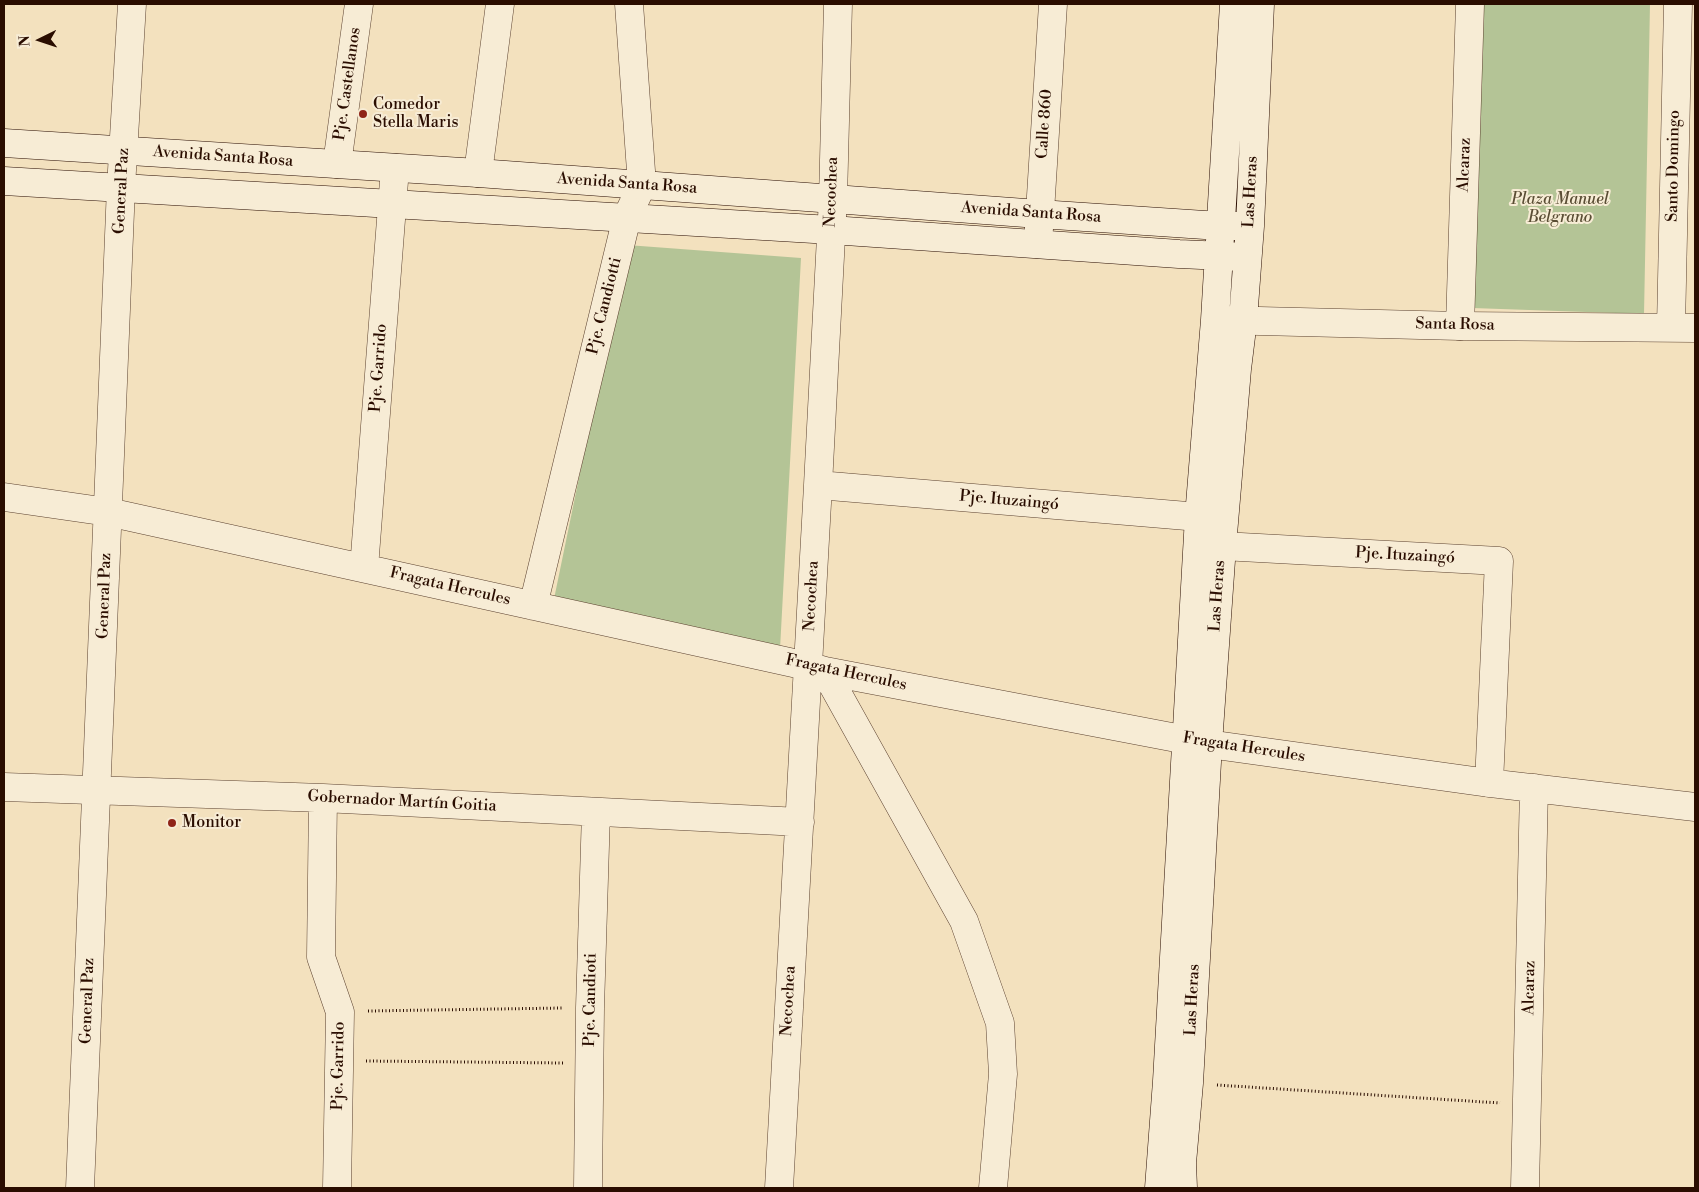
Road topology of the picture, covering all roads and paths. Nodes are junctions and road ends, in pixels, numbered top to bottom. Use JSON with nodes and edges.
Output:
{"nodes":[{"id":1,"x":132,"y":4,"type":"edge"},
{"id":2,"x":359,"y":4,"type":"edge"},
{"id":3,"x":500,"y":4,"type":"edge"},
{"id":4,"x":629,"y":4,"type":"edge"},
{"id":5,"x":838,"y":4,"type":"edge"},
{"id":6,"x":1053,"y":4,"type":"edge"},
{"id":7,"x":1234,"y":4,"type":"edge"},
{"id":8,"x":1260,"y":4,"type":"edge"},
{"id":9,"x":1470,"y":4,"type":"edge"},
{"id":10,"x":1678,"y":4,"type":"edge"},
{"id":11,"x":4,"y":143,"type":"edge"},
{"id":12,"x":124,"y":150,"type":"junction"},
{"id":13,"x":337,"y":164,"type":"junction"},
{"id":14,"x":395,"y":168,"type":"junction"},
{"id":15,"x":478,"y":173,"type":"junction"},
{"id":16,"x":4,"y":181,"type":"edge"},
{"id":17,"x":642,"y":185,"type":"junction"},
{"id":18,"x":122,"y":187,"type":"junction"},
{"id":19,"x":833,"y":199,"type":"junction"},
{"id":20,"x":391,"y":203,"type":"junction"},
{"id":21,"x":1039,"y":214,"type":"junction"},
{"id":22,"x":626,"y":217,"type":"junction"},
{"id":23,"x":1220,"y":226,"type":"junction"},
{"id":24,"x":1250,"y":226,"type":"junction"},
{"id":25,"x":831,"y":230,"type":"junction"},
{"id":26,"x":1038,"y":244,"type":"junction"},
{"id":27,"x":1218,"y":255,"type":"junction"},
{"id":28,"x":1247,"y":257,"type":"junction"},
{"id":29,"x":1215,"y":320,"type":"junction"},
{"id":30,"x":1243,"y":320,"type":"junction"},
{"id":31,"x":1460,"y":326,"type":"junction"},
{"id":32,"x":1683,"y":328,"type":"edge"},
{"id":33,"x":818,"y":485,"type":"junction"},
{"id":34,"x":4,"y":497,"type":"edge"},
{"id":35,"x":108,"y":512,"type":"junction"},
{"id":36,"x":1199,"y":517,"type":"junction"},
{"id":37,"x":1222,"y":546,"type":"junction"},
{"id":38,"x":364,"y":568,"type":"junction"},
{"id":39,"x":533,"y":606,"type":"junction"},
{"id":40,"x":816,"y":668,"type":"junction"},
{"id":41,"x":1197,"y":742,"type":"junction"},
{"id":42,"x":1488,"y":783,"type":"junction"},
{"id":43,"x":4,"y":787,"type":"edge"},
{"id":44,"x":1534,"y":788,"type":"junction"},
{"id":45,"x":97,"y":790,"type":"junction"},
{"id":46,"x":323,"y":798,"type":"junction"},
{"id":47,"x":1695,"y":807,"type":"edge"},
{"id":48,"x":596,"y":812,"type":"junction"},
{"id":49,"x":800,"y":822,"type":"junction"},
{"id":50,"x":590,"y":1008,"type":"junction"},
{"id":51,"x":340,"y":1012,"type":"junction"},
{"id":52,"x":338,"y":1061,"type":"junction"},
{"id":53,"x":589,"y":1064,"type":"junction"},
{"id":54,"x":1189,"y":1083,"type":"junction"},
{"id":55,"x":1528,"y":1105,"type":"junction"},
{"id":56,"x":80,"y":1188,"type":"edge"},
{"id":57,"x":337,"y":1188,"type":"edge"},
{"id":58,"x":588,"y":1188,"type":"edge"},
{"id":59,"x":779,"y":1188,"type":"edge"},
{"id":60,"x":992,"y":1188,"type":"edge"},
{"id":61,"x":1159,"y":1188,"type":"edge"},
{"id":62,"x":1183,"y":1188,"type":"edge"},
{"id":63,"x":1525,"y":1188,"type":"edge"}],
"edges":[{"from":1,"to":12,"type":"street","name":"General Paz"},
{"from":2,"to":13,"type":"street","name":"Pje. Castellanos"},
{"from":3,"to":15,"type":"street"},
{"from":4,"to":17,"type":"street"},
{"from":5,"to":19,"type":"street","name":"Necochea"},
{"from":6,"to":21,"type":"street","name":"Calle 860"},
{"from":7,"to":23,"type":"street","name":"Las Heras"},
{"from":8,"to":24,"type":"street","name":"Las Heras"},
{"from":9,"to":31,"type":"street","name":"Alcaraz"},
{"from":10,"to":32,"type":"street","name":"Santo Domingo"},
{"from":11,"to":12,"type":"street","name":"Avenida Santa Rosa"},
{"from":12,"to":13,"type":"street","name":"Avenida Santa Rosa"},
{"from":12,"to":18,"type":"street","name":"General Paz"},
{"from":13,"to":14,"type":"street","name":"Avenida Santa Rosa"},
{"from":14,"to":15,"type":"street","name":"Avenida Santa Rosa"},
{"from":14,"to":20,"type":"street","name":"Pje. Garrido"},
{"from":15,"to":17,"type":"street","name":"Avenida Santa Rosa"},
{"from":16,"to":18,"type":"street","name":"Avenida Santa Rosa"},
{"from":17,"to":19,"type":"street","name":"Avenida Santa Rosa"},
{"from":17,"to":22,"type":"street","name":"Pje. Candiotti"},
{"from":18,"to":20,"type":"street","name":"Avenida Santa Rosa"},
{"from":18,"to":35,"type":"street","name":"General Paz"},
{"from":19,"to":21,"type":"street","name":"Avenida Santa Rosa"},
{"from":19,"to":25,"type":"street","name":"Necochea"},
{"from":20,"to":22,"type":"street","name":"Avenida Santa Rosa"},
{"from":20,"to":38,"type":"street","name":"Pje. Garrido"},
{"from":21,"to":23,"type":"street","name":"Avenida Santa Rosa"},
{"from":21,"to":26,"type":"street","name":"Calle 860"},
{"from":22,"to":25,"type":"street","name":"Avenida Santa Rosa"},
{"from":22,"to":39,"type":"street","name":"Pje. Candiotti"},
{"from":23,"to":24,"type":"street","name":"Avenida Santa Rosa"},
{"from":23,"to":27,"type":"street","name":"Las Heras"},
{"from":24,"to":28,"type":"street","name":"Las Heras"},
{"from":25,"to":26,"type":"street","name":"Avenida Santa Rosa"},
{"from":25,"to":33,"type":"street","name":"Necochea"},
{"from":26,"to":27,"type":"street","name":"Avenida Santa Rosa"},
{"from":27,"to":28,"type":"street","name":"Avenida Santa Rosa"},
{"from":27,"to":29,"type":"street","name":"Las Heras"},
{"from":28,"to":30,"type":"street","name":"Las Heras"},
{"from":29,"to":30,"type":"street","name":"Santa Rosa"},
{"from":29,"to":36,"type":"street","name":"Las Heras"},
{"from":30,"to":31,"type":"street","name":"Santa Rosa"},
{"from":30,"to":37,"type":"street","name":"Las Heras"},
{"from":31,"to":32,"type":"street","name":"Santa Rosa"},
{"from":33,"to":36,"type":"street","name":"Pje. Ituzaingó"},
{"from":33,"to":40,"type":"street","name":"Necochea"},
{"from":34,"to":35,"type":"street","name":"Fragata Hercules"},
{"from":35,"to":38,"type":"street","name":"Fragata Hercules"},
{"from":35,"to":45,"type":"street","name":"General Paz"},
{"from":36,"to":41,"type":"street","name":"Las Heras"},
{"from":37,"to":41,"type":"street","name":"Las Heras"},
{"from":37,"to":42,"type":"street","name":"Pje. Ituzaingó"},
{"from":38,"to":39,"type":"street","name":"Fragata Hercules"},
{"from":39,"to":40,"type":"street","name":"Fragata Hercules"},
{"from":40,"to":41,"type":"street","name":"Fragata Hercules"},
{"from":40,"to":49,"type":"street","name":"Necochea"},
{"from":40,"to":60,"type":"street"},
{"from":41,"to":42,"type":"street","name":"Fragata Hercules"},
{"from":41,"to":54,"type":"street","name":"Las Heras"},
{"from":41,"to":61,"type":"street","name":"Las Heras"},
{"from":42,"to":44,"type":"street","name":"Fragata Hercules"},
{"from":43,"to":45,"type":"street","name":"Gobernador Martín Goitia"},
{"from":44,"to":47,"type":"street","name":"Fragata Hercules"},
{"from":44,"to":55,"type":"street","name":"Alcaraz"},
{"from":45,"to":46,"type":"street","name":"Gobernador Martín Goitia"},
{"from":45,"to":56,"type":"street","name":"General Paz"},
{"from":46,"to":48,"type":"street","name":"Gobernador Martín Goitia"},
{"from":46,"to":51,"type":"street","name":"Pje. Garrido"},
{"from":48,"to":49,"type":"street","name":"Gobernador Martín Goitia"},
{"from":48,"to":50,"type":"street","name":"Pje. Candioti"},
{"from":49,"to":59,"type":"street","name":"Necochea"},
{"from":50,"to":51,"type":"path"},
{"from":50,"to":53,"type":"street","name":"Pje. Candioti"},
{"from":51,"to":52,"type":"street","name":"Pje. Garrido"},
{"from":52,"to":53,"type":"path"},
{"from":52,"to":57,"type":"street","name":"Pje. Garrido"},
{"from":53,"to":58,"type":"street","name":"Pje. Candioti"},
{"from":54,"to":55,"type":"path"},
{"from":54,"to":62,"type":"street","name":"Las Heras"},
{"from":55,"to":63,"type":"street","name":"Alcaraz"}]}
